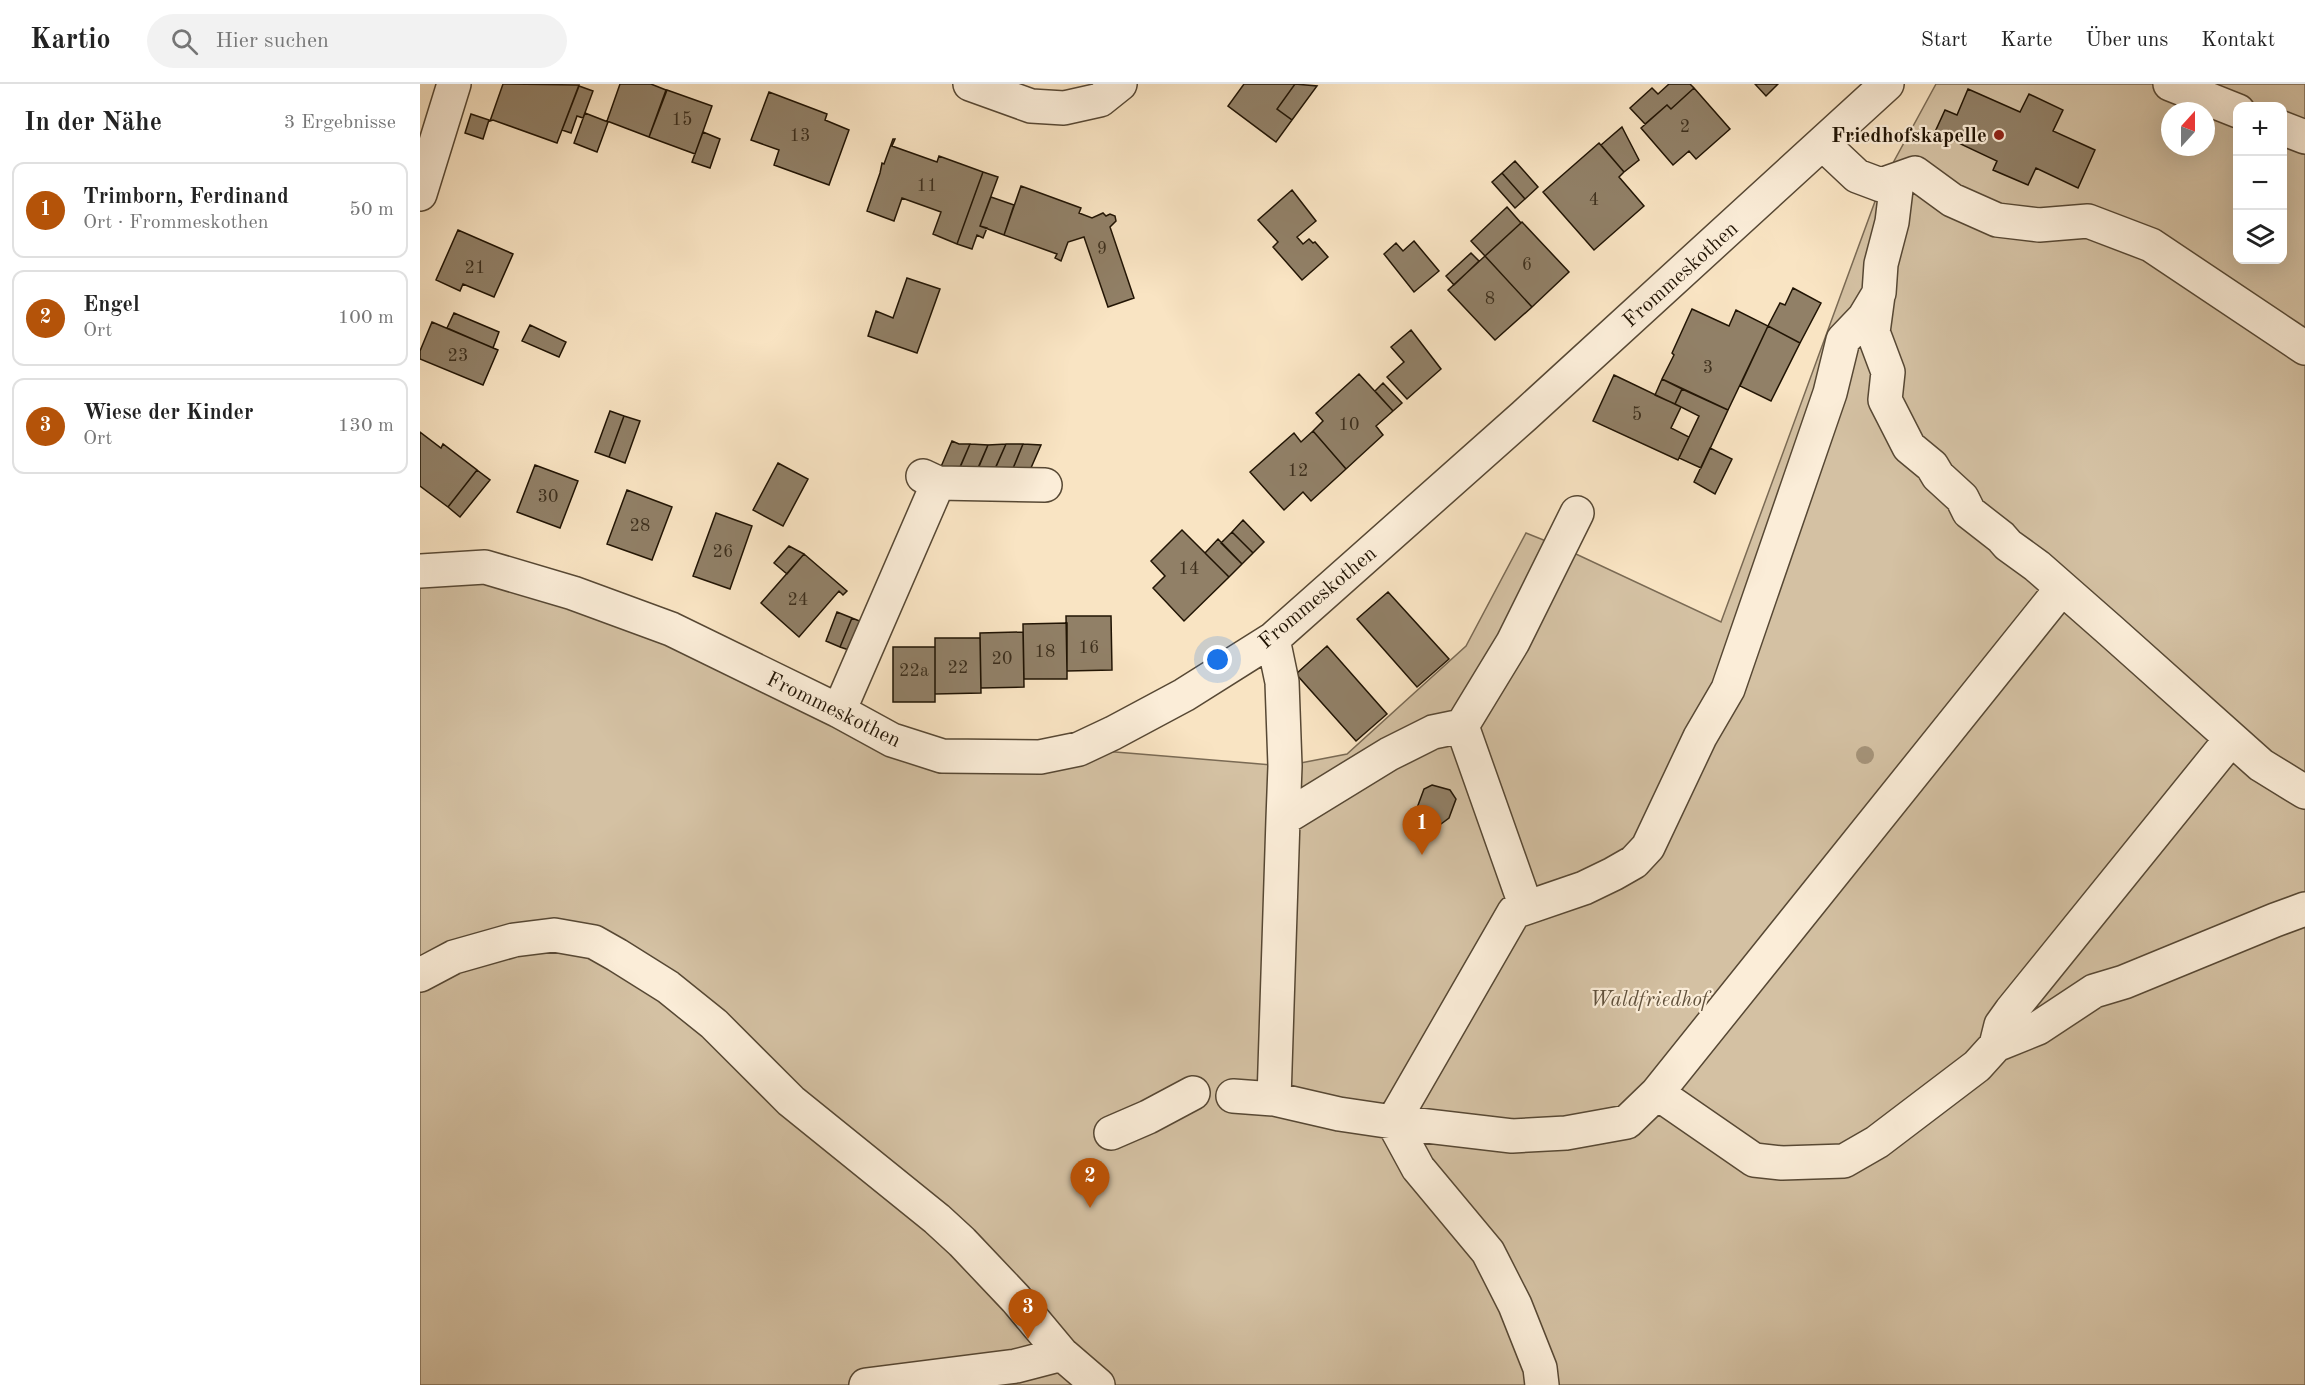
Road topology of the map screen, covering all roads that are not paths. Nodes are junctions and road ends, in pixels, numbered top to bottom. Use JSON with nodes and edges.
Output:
{"nodes":[{"id":1,"x":454,"y":84,"type":"edge"},
{"id":2,"x":970,"y":84,"type":"edge"},
{"id":3,"x":1120,"y":84,"type":"edge"},
{"id":4,"x":1887,"y":84,"type":"edge"},
{"id":5,"x":2170,"y":84,"type":"edge"},
{"id":6,"x":2233,"y":109,"type":"edge"},
{"id":7,"x":2287,"y":130,"type":"edge"},
{"id":8,"x":2305,"y":137,"type":"edge"},
{"id":9,"x":1823,"y":144,"type":"junction"},
{"id":10,"x":1897,"y":181,"type":"junction"},
{"id":11,"x":420,"y":194,"type":"edge"},
{"id":12,"x":1879,"y":293,"type":"junction"},
{"id":13,"x":2305,"y":348,"type":"edge"},
{"id":14,"x":1045,"y":485,"type":"dead end"},
{"id":15,"x":1577,"y":513,"type":"dead end"},
{"id":16,"x":420,"y":571,"type":"edge"},
{"id":17,"x":2062,"y":588,"type":"junction"},
{"id":18,"x":1273,"y":639,"type":"junction"},
{"id":19,"x":839,"y":711,"type":"junction"},
{"id":20,"x":1462,"y":726,"type":"junction"},
{"id":21,"x":2231,"y":739,"type":"junction"},
{"id":22,"x":2305,"y":792,"type":"edge"},
{"id":23,"x":1282,"y":819,"type":"junction"},
{"id":24,"x":1526,"y":907,"type":"junction"},
{"id":25,"x":2305,"y":909,"type":"edge"},
{"id":26,"x":420,"y":975,"type":"edge"},
{"id":27,"x":1996,"y":1045,"type":"junction"},
{"id":28,"x":1193,"y":1093,"type":"dead end"},
{"id":29,"x":1657,"y":1093,"type":"junction"},
{"id":30,"x":1233,"y":1096,"type":"dead end"},
{"id":31,"x":1274,"y":1099,"type":"junction"},
{"id":32,"x":1393,"y":1122,"type":"junction"},
{"id":33,"x":1111,"y":1133,"type":"dead end"},
{"id":34,"x":1062,"y":1354,"type":"junction"},
{"id":35,"x":866,"y":1385,"type":"edge"},
{"id":36,"x":1098,"y":1385,"type":"edge"},
{"id":37,"x":1542,"y":1385,"type":"edge"}],
"edges":[{"from":1,"to":11,"type":"street"},
{"from":2,"to":3,"type":"street"},
{"from":4,"to":9,"type":"street","name":"Frommeskothen"},
{"from":5,"to":6,"type":"street"},
{"from":7,"to":8,"type":"street"},
{"from":9,"to":10,"type":"street"},
{"from":9,"to":18,"type":"street","name":"Frommeskothen"},
{"from":10,"to":12,"type":"street"},
{"from":10,"to":13,"type":"street"},
{"from":12,"to":17,"type":"street"},
{"from":12,"to":24,"type":"street"},
{"from":14,"to":19,"type":"street"},
{"from":15,"to":20,"type":"street"},
{"from":16,"to":19,"type":"street","name":"Frommeskothen"},
{"from":17,"to":21,"type":"street"},
{"from":17,"to":29,"type":"street"},
{"from":18,"to":19,"type":"street","name":"Frommeskothen"},
{"from":18,"to":23,"type":"street"},
{"from":20,"to":23,"type":"street"},
{"from":20,"to":24,"type":"street"},
{"from":21,"to":22,"type":"street"},
{"from":21,"to":27,"type":"street"},
{"from":23,"to":31,"type":"street"},
{"from":24,"to":32,"type":"street"},
{"from":25,"to":27,"type":"street"},
{"from":26,"to":34,"type":"street"},
{"from":27,"to":29,"type":"street"},
{"from":28,"to":33,"type":"street"},
{"from":29,"to":32,"type":"street"},
{"from":30,"to":31,"type":"street"},
{"from":31,"to":32,"type":"street"},
{"from":32,"to":37,"type":"street"},
{"from":34,"to":35,"type":"street"},
{"from":34,"to":36,"type":"street"}]}
